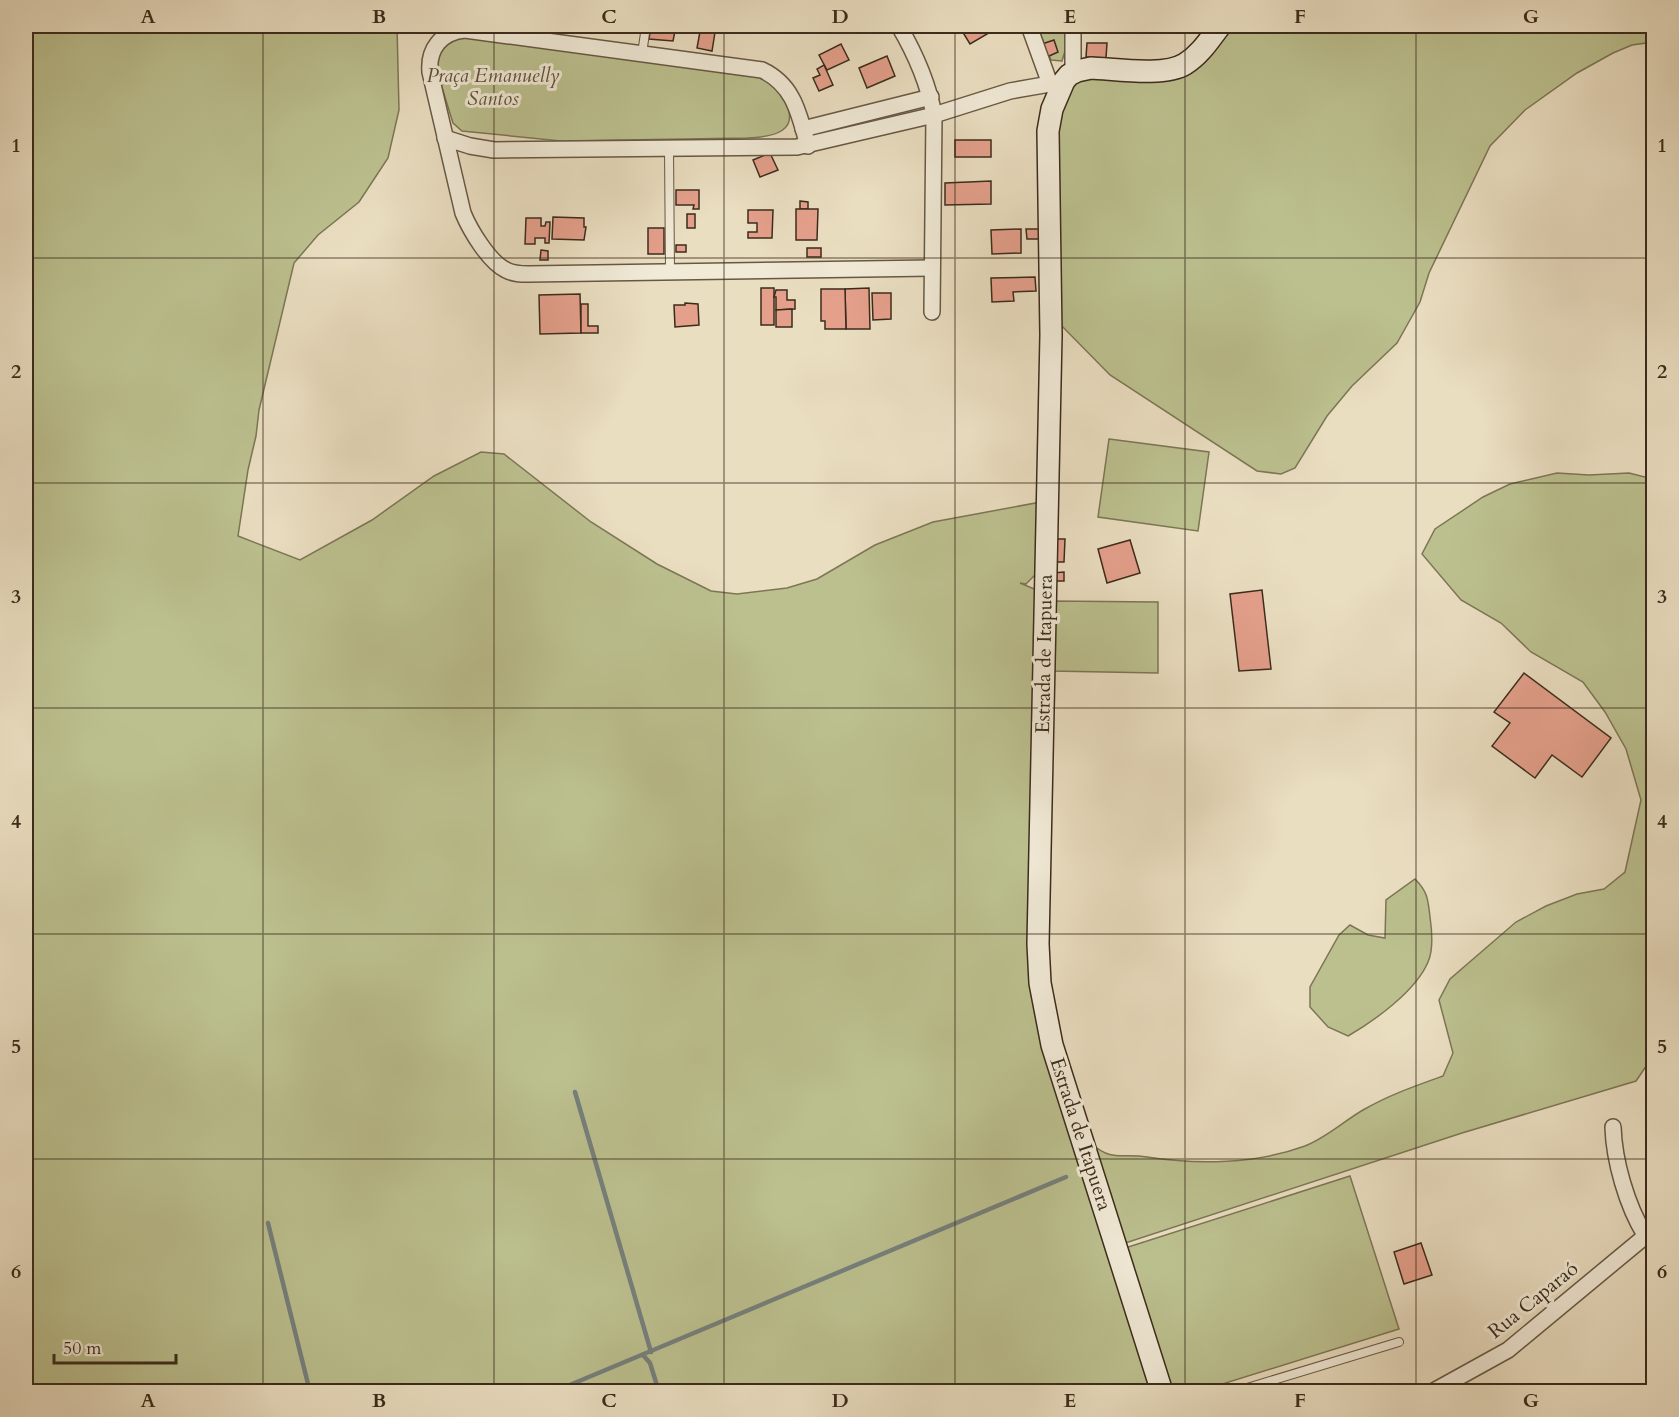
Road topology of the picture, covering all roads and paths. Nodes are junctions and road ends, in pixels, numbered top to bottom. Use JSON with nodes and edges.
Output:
{"nodes":[{"id":1,"x":646,"y":26,"type":"edge"},
{"id":2,"x":899,"y":26,"type":"edge"},
{"id":3,"x":1029,"y":26,"type":"edge"},
{"id":4,"x":1073,"y":26,"type":"edge"},
{"id":5,"x":1220,"y":26,"type":"edge"},
{"id":6,"x":642,"y":54,"type":"junction"},
{"id":7,"x":1061,"y":81,"type":"junction"},
{"id":8,"x":931,"y":97,"type":"junction"},
{"id":9,"x":934,"y":116,"type":"junction"},
{"id":10,"x":803,"y":129,"type":"junction"},
{"id":11,"x":445,"y":138,"type":"junction"},
{"id":12,"x":808,"y":146,"type":"junction"},
{"id":13,"x":669,"y":148,"type":"junction"},
{"id":14,"x":932,"y":268,"type":"junction"},
{"id":15,"x":670,"y":272,"type":"junction"},
{"id":16,"x":932,"y":312,"type":"dead end"},
{"id":17,"x":1613,"y":1127,"type":"dead end"},
{"id":18,"x":1649,"y":1232,"type":"edge"},
{"id":19,"x":1399,"y":1342,"type":"dead end"},
{"id":20,"x":1162,"y":1392,"type":"edge"},
{"id":21,"x":1234,"y":1392,"type":"edge"},
{"id":22,"x":1432,"y":1392,"type":"edge"}],
"edges":[{"from":1,"to":6,"type":"lane"},
{"from":2,"to":8,"type":"street"},
{"from":3,"to":7,"type":"street"},
{"from":4,"to":7,"type":"street"},
{"from":5,"to":7,"type":"street"},
{"from":6,"to":10,"type":"street"},
{"from":6,"to":11,"type":"street"},
{"from":7,"to":9,"type":"street"},
{"from":7,"to":20,"type":"street","name":"Estrada de Itapuera"},
{"from":8,"to":9,"type":"street"},
{"from":8,"to":10,"type":"street"},
{"from":9,"to":12,"type":"street"},
{"from":9,"to":14,"type":"street"},
{"from":10,"to":12,"type":"street"},
{"from":11,"to":13,"type":"street"},
{"from":11,"to":15,"type":"street"},
{"from":12,"to":13,"type":"street"},
{"from":13,"to":15,"type":"lane"},
{"from":14,"to":15,"type":"street"},
{"from":14,"to":16,"type":"street"},
{"from":17,"to":18,"type":"street"},
{"from":18,"to":22,"type":"street","name":"Rua Caparaó"},
{"from":19,"to":21,"type":"lane"}]}
